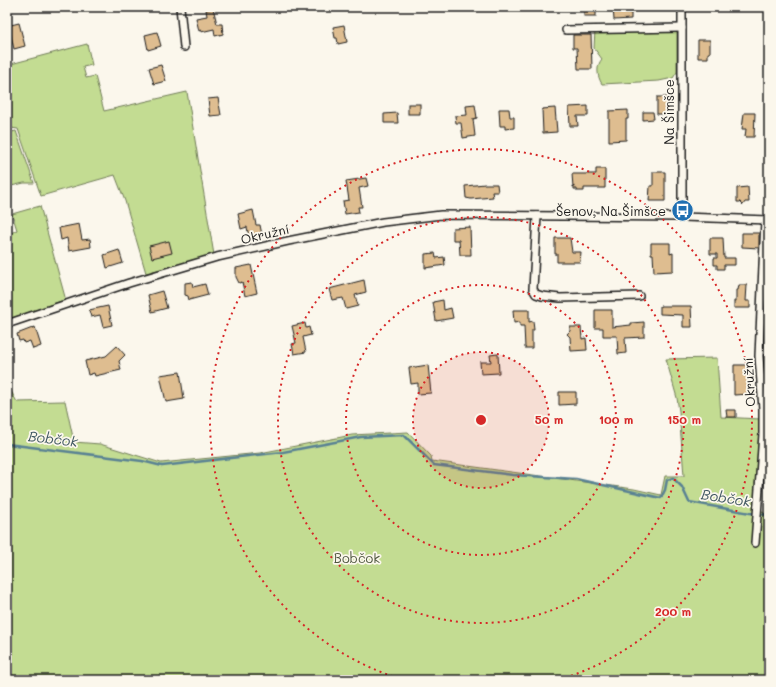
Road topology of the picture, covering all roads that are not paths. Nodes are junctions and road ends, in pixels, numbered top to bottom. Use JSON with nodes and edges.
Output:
{"nodes":[{"id":1,"x":180,"y":7,"type":"edge"},
{"id":2,"x":682,"y":7,"type":"edge"},
{"id":3,"x":682,"y":28,"type":"junction"},
{"id":4,"x":566,"y":30,"type":"dead end"},
{"id":5,"x":184,"y":47,"type":"dead end"},
{"id":6,"x":538,"y":216,"type":"junction"},
{"id":7,"x":682,"y":217,"type":"junction"},
{"id":8,"x":767,"y":220,"type":"edge"},
{"id":9,"x":639,"y":296,"type":"dead end"},
{"id":10,"x":7,"y":324,"type":"edge"},
{"id":11,"x":755,"y":543,"type":"dead end"}],
"edges":[{"from":1,"to":5,"type":"street"},
{"from":2,"to":3,"type":"street","name":"Na Šimšce"},
{"from":3,"to":4,"type":"street"},
{"from":3,"to":7,"type":"street","name":"Na Šimšce"},
{"from":6,"to":7,"type":"street","name":"Okružní"},
{"from":6,"to":9,"type":"street"},
{"from":6,"to":10,"type":"street","name":"Okružní"},
{"from":7,"to":8,"type":"street","name":"Okružní"},
{"from":8,"to":11,"type":"street","name":"Okružní"}]}
